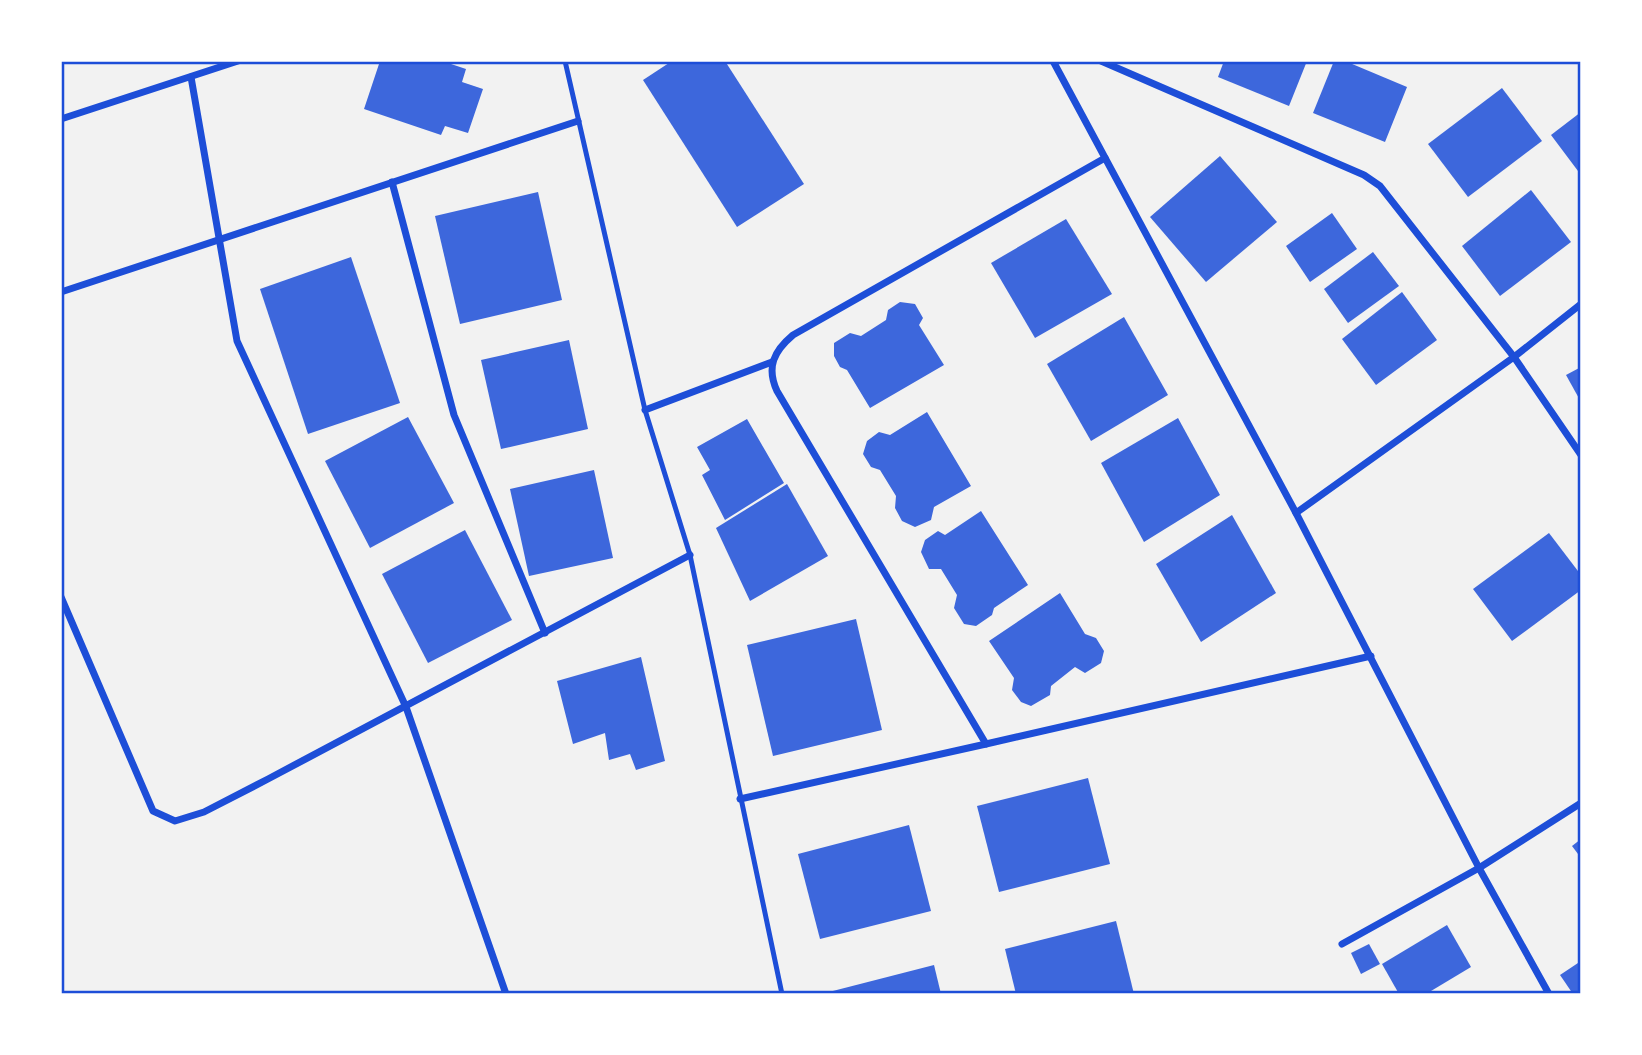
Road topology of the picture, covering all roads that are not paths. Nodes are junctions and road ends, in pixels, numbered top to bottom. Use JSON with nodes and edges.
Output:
{"nodes":[{"id":1,"x":238,"y":61,"type":"edge"},
{"id":2,"x":565,"y":61,"type":"edge"},
{"id":3,"x":1053,"y":61,"type":"edge"},
{"id":4,"x":1101,"y":61,"type":"edge"},
{"id":5,"x":191,"y":76,"type":"junction"},
{"id":6,"x":61,"y":119,"type":"edge"},
{"id":7,"x":578,"y":121,"type":"junction"},
{"id":8,"x":1105,"y":158,"type":"junction"},
{"id":9,"x":392,"y":182,"type":"junction"},
{"id":10,"x":218,"y":240,"type":"junction"},
{"id":11,"x":61,"y":292,"type":"edge"},
{"id":12,"x":1581,"y":304,"type":"edge"},
{"id":13,"x":1514,"y":357,"type":"junction"},
{"id":14,"x":772,"y":362,"type":"junction"},
{"id":15,"x":645,"y":410,"type":"junction"},
{"id":16,"x":1581,"y":454,"type":"edge"},
{"id":17,"x":1296,"y":513,"type":"junction"},
{"id":18,"x":690,"y":555,"type":"junction"},
{"id":19,"x":61,"y":597,"type":"edge"},
{"id":20,"x":544,"y":633,"type":"junction"},
{"id":21,"x":1371,"y":656,"type":"junction"},
{"id":22,"x":406,"y":706,"type":"junction"},
{"id":23,"x":986,"y":744,"type":"junction"},
{"id":24,"x":740,"y":799,"type":"junction"},
{"id":25,"x":1581,"y":803,"type":"edge"},
{"id":26,"x":1479,"y":868,"type":"junction"},
{"id":27,"x":1342,"y":944,"type":"dead end"},
{"id":28,"x":506,"y":994,"type":"edge"},
{"id":29,"x":782,"y":994,"type":"edge"},
{"id":30,"x":1549,"y":994,"type":"edge"}],
"edges":[{"from":1,"to":5,"type":"street"},
{"from":2,"to":7,"type":"lane"},
{"from":3,"to":8,"type":"street"},
{"from":4,"to":13,"type":"street"},
{"from":5,"to":6,"type":"street"},
{"from":5,"to":10,"type":"street"},
{"from":7,"to":9,"type":"street"},
{"from":7,"to":15,"type":"lane"},
{"from":8,"to":14,"type":"street"},
{"from":8,"to":17,"type":"street"},
{"from":9,"to":10,"type":"street"},
{"from":9,"to":20,"type":"street"},
{"from":10,"to":11,"type":"street"},
{"from":10,"to":22,"type":"street"},
{"from":12,"to":13,"type":"street"},
{"from":13,"to":16,"type":"street"},
{"from":13,"to":17,"type":"street"},
{"from":14,"to":15,"type":"street"},
{"from":14,"to":23,"type":"street"},
{"from":15,"to":18,"type":"lane"},
{"from":17,"to":21,"type":"street"},
{"from":18,"to":20,"type":"street"},
{"from":18,"to":24,"type":"lane"},
{"from":19,"to":22,"type":"street"},
{"from":20,"to":22,"type":"street"},
{"from":21,"to":23,"type":"street"},
{"from":21,"to":26,"type":"street"},
{"from":22,"to":28,"type":"street"},
{"from":23,"to":24,"type":"street"},
{"from":24,"to":29,"type":"lane"},
{"from":25,"to":26,"type":"street"},
{"from":26,"to":27,"type":"street"},
{"from":26,"to":30,"type":"street"}]}
